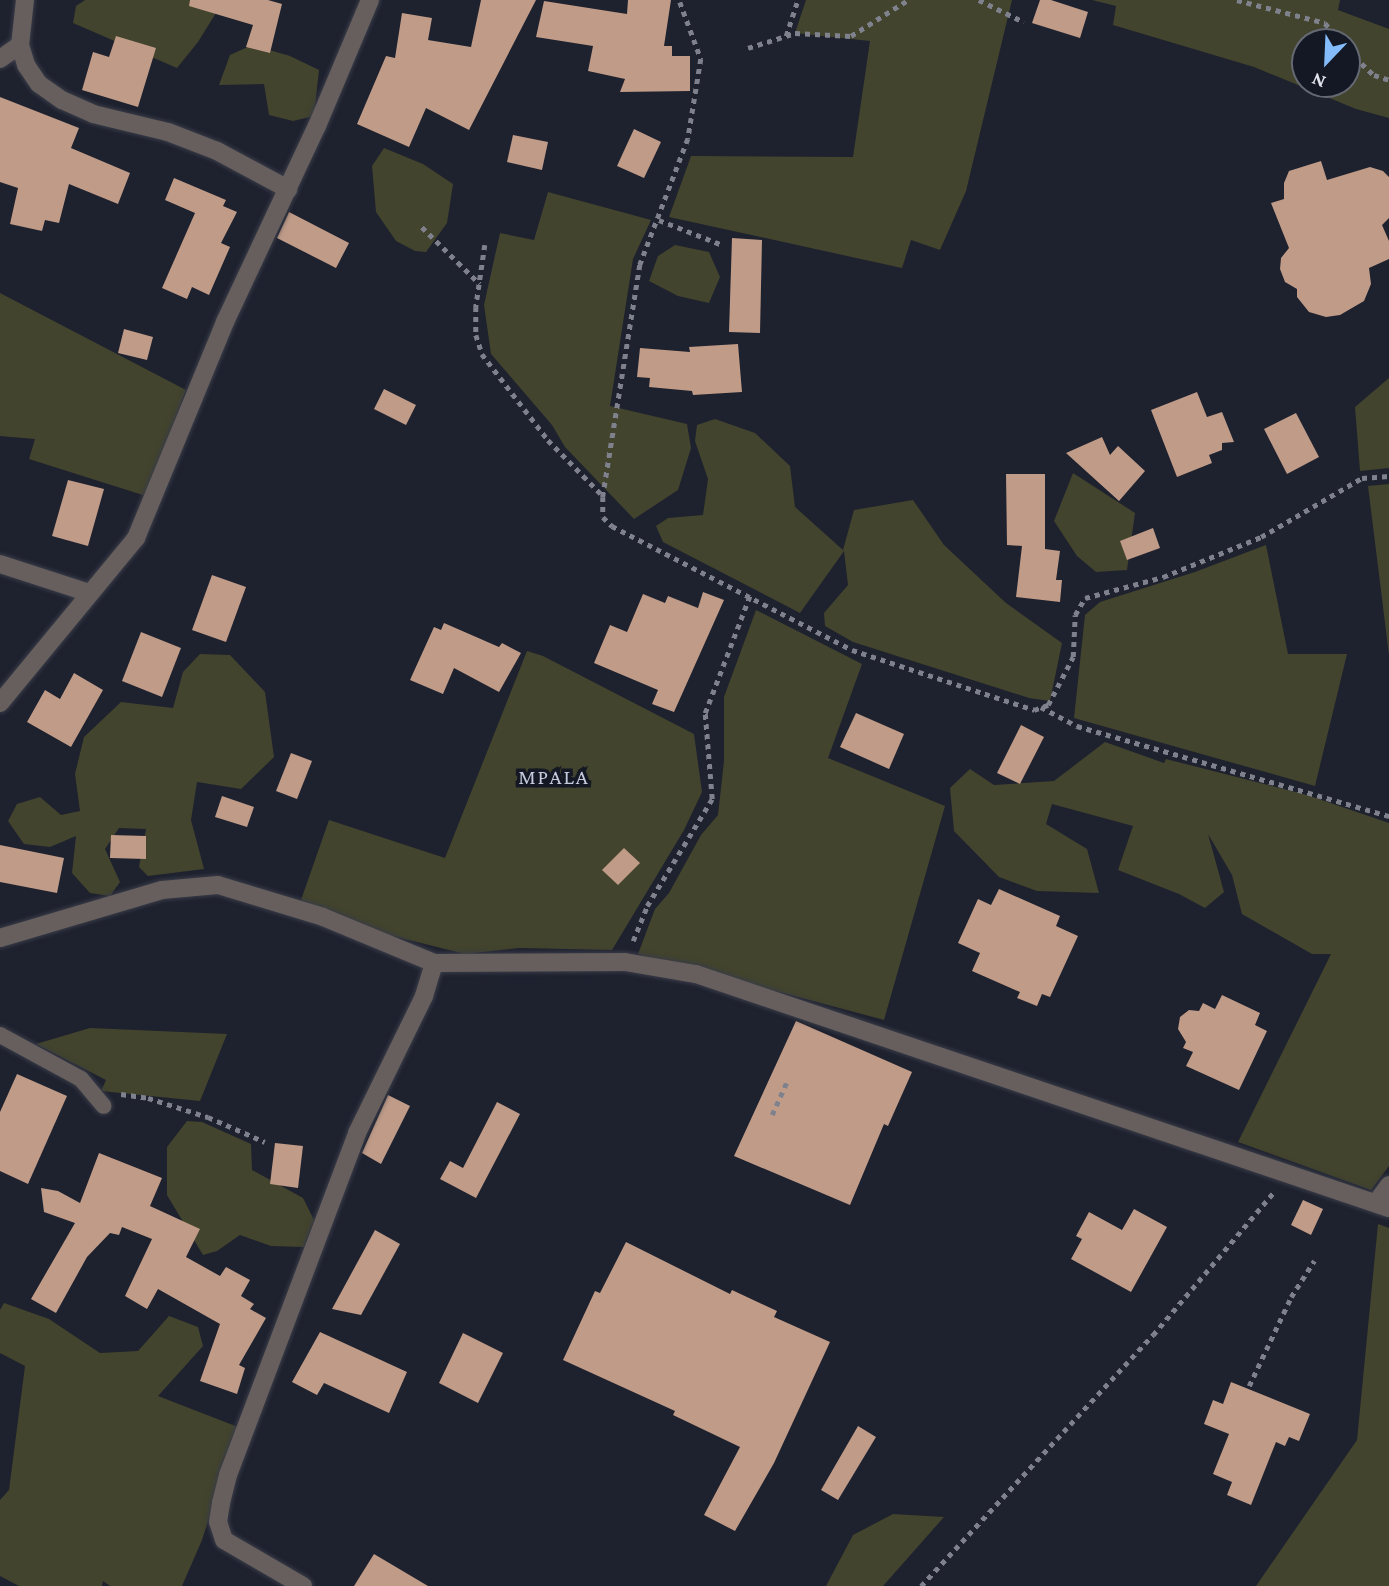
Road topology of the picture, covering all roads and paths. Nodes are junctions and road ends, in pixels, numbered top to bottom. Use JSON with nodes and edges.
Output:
{"nodes":[{"id":1,"x":25,"y":0,"type":"edge"},
{"id":2,"x":370,"y":0,"type":"edge"},
{"id":3,"x":798,"y":0,"type":"edge"},
{"id":4,"x":908,"y":0,"type":"edge"},
{"id":5,"x":979,"y":0,"type":"edge"},
{"id":6,"x":1237,"y":0,"type":"edge"},
{"id":7,"x":1258,"y":0,"type":"edge"},
{"id":8,"x":680,"y":2,"type":"dead end"},
{"id":9,"x":1260,"y":6,"type":"junction"},
{"id":10,"x":1024,"y":22,"type":"dead end"},
{"id":11,"x":1329,"y":28,"type":"edge"},
{"id":12,"x":786,"y":36,"type":"junction"},
{"id":13,"x":20,"y":45,"type":"junction"},
{"id":14,"x":748,"y":48,"type":"dead end"},
{"id":15,"x":0,"y":59,"type":"edge"},
{"id":16,"x":1361,"y":63,"type":"edge"},
{"id":17,"x":1389,"y":80,"type":"edge"},
{"id":18,"x":288,"y":189,"type":"junction"},
{"id":19,"x":659,"y":220,"type":"junction"},
{"id":20,"x":422,"y":227,"type":"dead end"},
{"id":21,"x":720,"y":244,"type":"dead end"},
{"id":22,"x":485,"y":245,"type":"dead end"},
{"id":23,"x":481,"y":284,"type":"junction"},
{"id":24,"x":1389,"y":476,"type":"edge"},
{"id":25,"x":603,"y":497,"type":"junction"},
{"id":26,"x":0,"y":564,"type":"edge"},
{"id":27,"x":89,"y":593,"type":"junction"},
{"id":28,"x":750,"y":595,"type":"junction"},
{"id":29,"x":0,"y":703,"type":"edge"},
{"id":30,"x":1041,"y":707,"type":"junction"},
{"id":31,"x":1389,"y":816,"type":"edge"},
{"id":32,"x":0,"y":938,"type":"edge"},
{"id":33,"x":625,"y":962,"type":"junction"},
{"id":34,"x":433,"y":963,"type":"junction"},
{"id":35,"x":0,"y":1035,"type":"edge"},
{"id":36,"x":787,"y":1082,"type":"dead end"},
{"id":37,"x":90,"y":1090,"type":"junction"},
{"id":38,"x":104,"y":1106,"type":"dead end"},
{"id":39,"x":772,"y":1115,"type":"dead end"},
{"id":40,"x":265,"y":1142,"type":"dead end"},
{"id":41,"x":1290,"y":1173,"type":"junction"},
{"id":42,"x":1389,"y":1185,"type":"edge"},
{"id":43,"x":1382,"y":1205,"type":"edge"},
{"id":44,"x":1314,"y":1261,"type":"dead end"},
{"id":45,"x":1249,"y":1386,"type":"dead end"},
{"id":46,"x":303,"y":1586,"type":"edge"},
{"id":47,"x":921,"y":1586,"type":"edge"}],
"edges":[{"from":1,"to":13,"type":"street"},
{"from":2,"to":18,"type":"street"},
{"from":3,"to":12,"type":"path"},
{"from":4,"to":12,"type":"path"},
{"from":5,"to":10,"type":"path"},
{"from":6,"to":9,"type":"path"},
{"from":7,"to":9,"type":"path"},
{"from":8,"to":19,"type":"path"},
{"from":9,"to":11,"type":"path"},
{"from":12,"to":14,"type":"path"},
{"from":13,"to":15,"type":"street"},
{"from":13,"to":18,"type":"street"},
{"from":16,"to":17,"type":"path"},
{"from":18,"to":27,"type":"street"},
{"from":19,"to":21,"type":"path"},
{"from":19,"to":25,"type":"path"},
{"from":20,"to":23,"type":"path"},
{"from":22,"to":23,"type":"path"},
{"from":23,"to":25,"type":"path"},
{"from":24,"to":30,"type":"path"},
{"from":25,"to":28,"type":"path"},
{"from":26,"to":27,"type":"street"},
{"from":27,"to":29,"type":"street"},
{"from":28,"to":30,"type":"path"},
{"from":28,"to":33,"type":"path"},
{"from":30,"to":31,"type":"path"},
{"from":32,"to":34,"type":"street"},
{"from":33,"to":34,"type":"street"},
{"from":33,"to":41,"type":"street"},
{"from":34,"to":46,"type":"street"},
{"from":35,"to":37,"type":"lane"},
{"from":36,"to":39,"type":"path"},
{"from":37,"to":38,"type":"lane"},
{"from":37,"to":40,"type":"path"},
{"from":41,"to":43,"type":"street"},
{"from":41,"to":47,"type":"path"},
{"from":42,"to":43,"type":"street"},
{"from":44,"to":45,"type":"path"}]}
